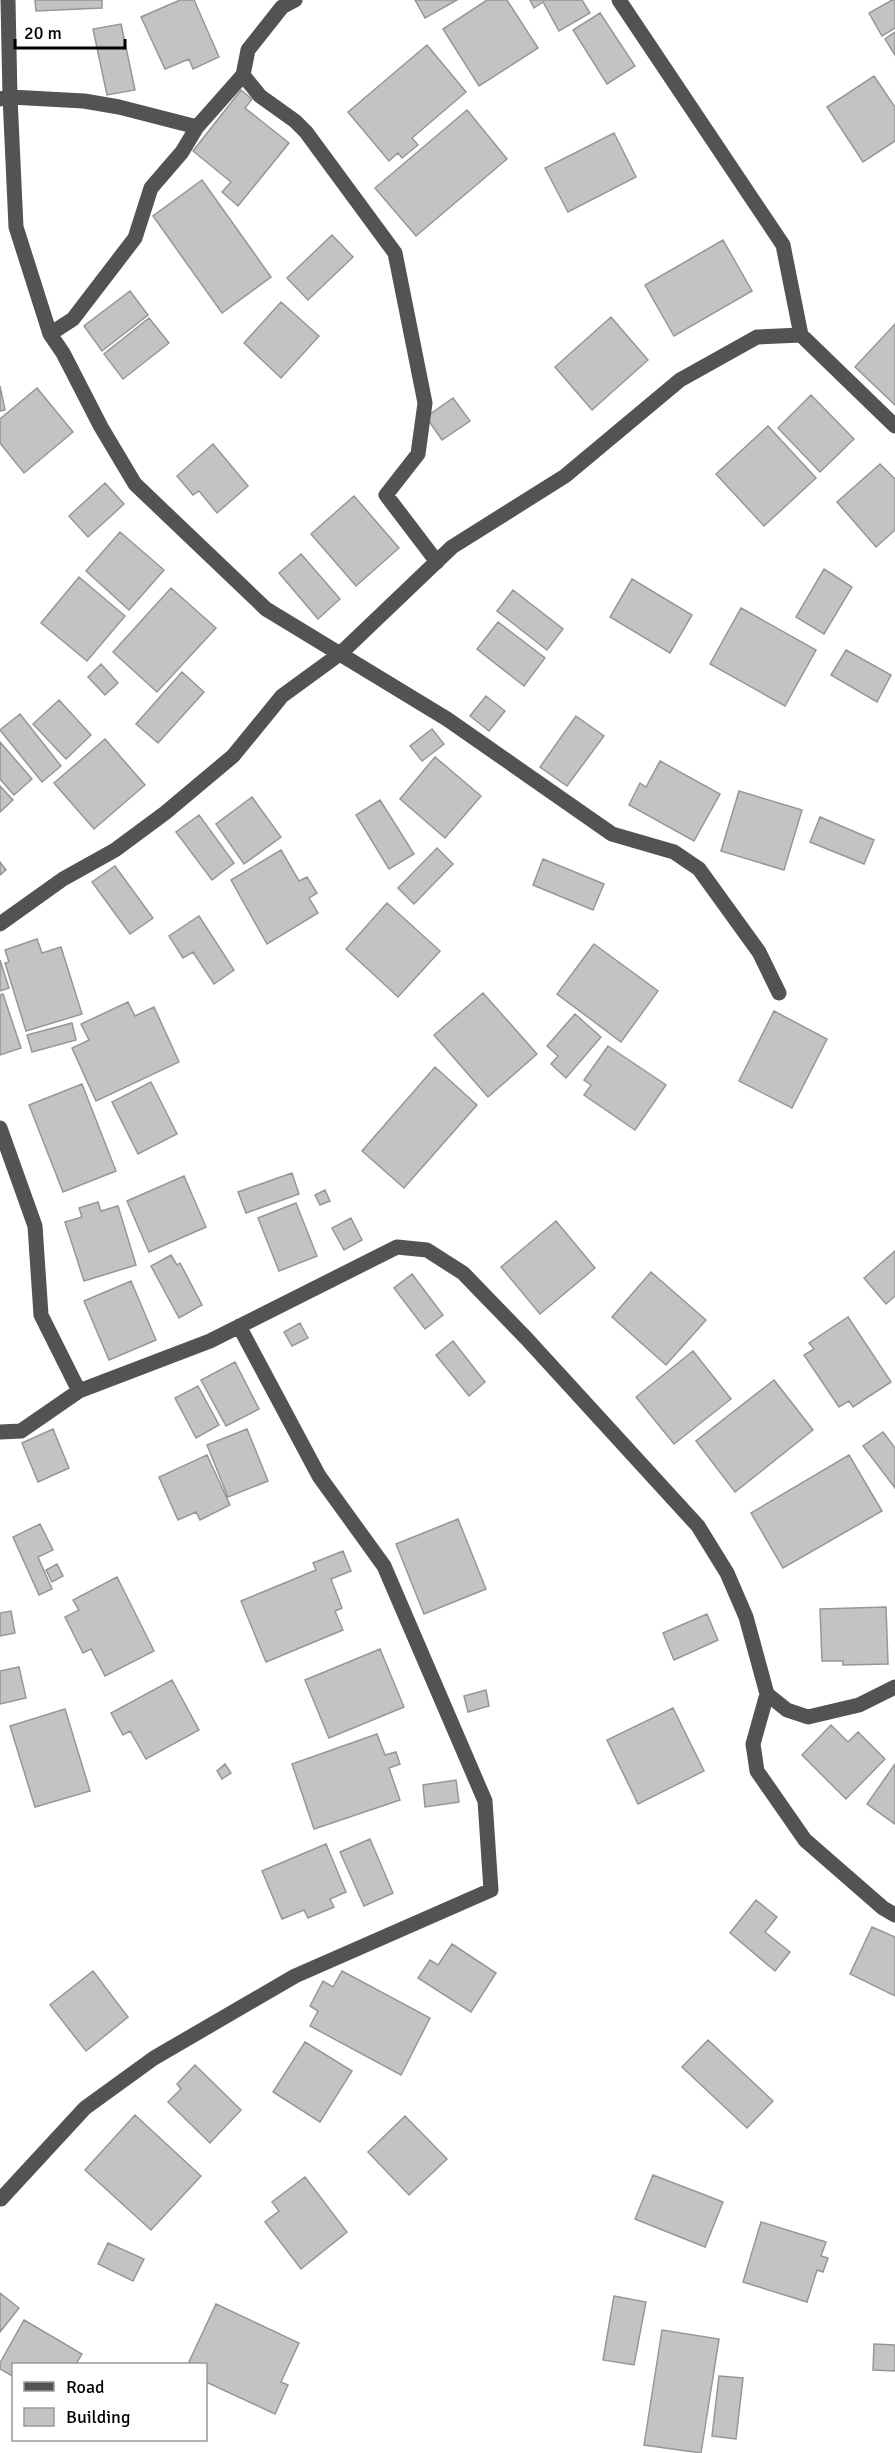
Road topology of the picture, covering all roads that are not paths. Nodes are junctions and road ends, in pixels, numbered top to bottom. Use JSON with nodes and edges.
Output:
{"nodes":[{"id":1,"x":8,"y":0,"type":"edge"},
{"id":2,"x":295,"y":0,"type":"edge"},
{"id":3,"x":619,"y":0,"type":"edge"},
{"id":4,"x":243,"y":75,"type":"junction"},
{"id":5,"x":5,"y":98,"type":"edge"},
{"id":6,"x":197,"y":126,"type":"junction"},
{"id":7,"x":50,"y":334,"type":"junction"},
{"id":8,"x":801,"y":335,"type":"junction"},
{"id":9,"x":895,"y":426,"type":"edge"},
{"id":10,"x":437,"y":562,"type":"junction"},
{"id":11,"x":341,"y":653,"type":"junction"},
{"id":12,"x":0,"y":924,"type":"edge"},
{"id":13,"x":779,"y":993,"type":"dead end"},
{"id":14,"x":0,"y":1128,"type":"edge"},
{"id":15,"x":239,"y":1326,"type":"junction"},
{"id":16,"x":79,"y":1391,"type":"junction"},
{"id":17,"x":0,"y":1432,"type":"edge"},
{"id":18,"x":895,"y":1687,"type":"edge"},
{"id":19,"x":767,"y":1694,"type":"junction"},
{"id":20,"x":895,"y":1915,"type":"edge"},
{"id":21,"x":0,"y":2197,"type":"edge"}],
"edges":[{"from":1,"to":5,"type":"street"},
{"from":2,"to":4,"type":"street"},
{"from":3,"to":8,"type":"street"},
{"from":4,"to":6,"type":"street"},
{"from":4,"to":10,"type":"street"},
{"from":5,"to":6,"type":"street"},
{"from":5,"to":7,"type":"street"},
{"from":6,"to":7,"type":"street"},
{"from":7,"to":11,"type":"street"},
{"from":8,"to":9,"type":"street"},
{"from":8,"to":10,"type":"street"},
{"from":10,"to":11,"type":"street"},
{"from":11,"to":12,"type":"street"},
{"from":11,"to":13,"type":"street"},
{"from":14,"to":16,"type":"street"},
{"from":15,"to":16,"type":"street"},
{"from":15,"to":19,"type":"street"},
{"from":15,"to":21,"type":"street"},
{"from":16,"to":17,"type":"street"},
{"from":18,"to":19,"type":"street"},
{"from":19,"to":20,"type":"street"}]}
